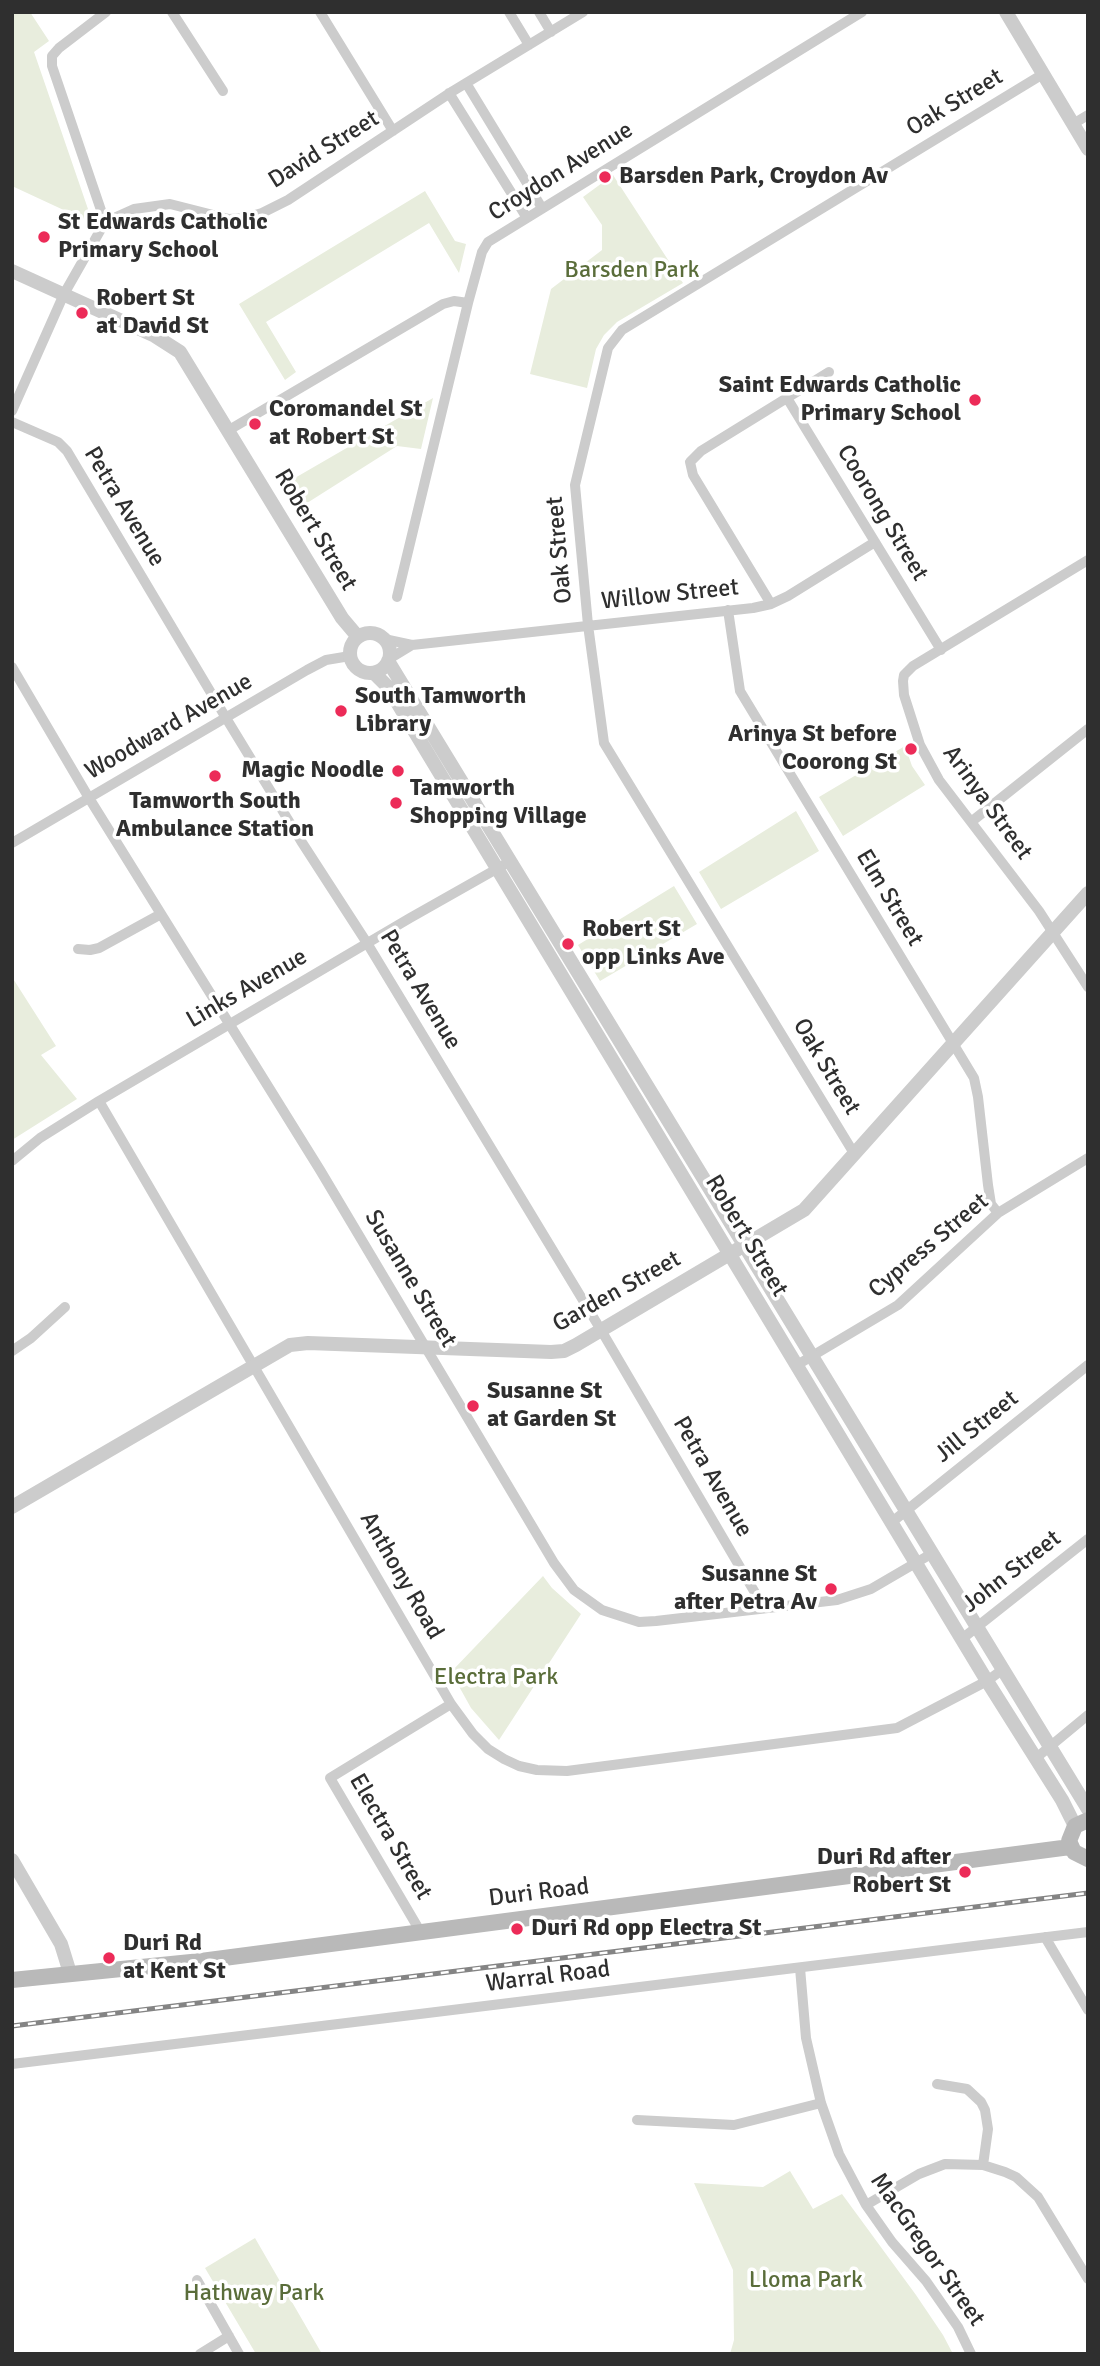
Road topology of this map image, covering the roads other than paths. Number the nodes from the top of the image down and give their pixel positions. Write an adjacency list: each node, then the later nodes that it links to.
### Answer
1 (106, 12): 21 (street)
2 (172, 12): 13 (street)
3 (320, 12): 17 (street)
4 (509, 12): 10 (street)
5 (538, 12): 9 (street)
6 (583, 12): 9 (street, David Street)
7 (862, 12): 19 (street, Croydon Avenue)
8 (1006, 12): 11 (street)
9 (551, 32): 10 (street, David Street)
10 (528, 46): 12 (street, David Street)
11 (1043, 74): 16 (street); 35 (street, Oak Street)
12 (466, 83): 14 (street, David Street); 19 (street)
13 (223, 91)
14 (450, 93): 17 (street, David Street); 20 (street)
15 (1088, 116): 16 (street)
16 (1073, 124): 18 (street)
17 (393, 131): 21 (street, David Street)
18 (1088, 149)
19 (542, 208): 20 (street, Croydon Avenue)
20 (527, 218): 24 (street, Croydon Avenue)
21 (105, 222): 23 (street)
22 (12, 271): 23 (street, Robert Street)
23 (64, 294): 27 (street); 29 (street, Robert Street)
24 (468, 303): 29 (street); 32 (street, Croydon Avenue)
25 (829, 372): 26 (street)
26 (787, 398): 30 (street, Coorong Street); 33 (street)
27 (12, 411)
28 (12, 422): 44 (street, Petra Avenue)
29 (229, 430): 36 (street, Robert Street)
30 (875, 542): 33 (street, Willow Street); 39 (street, Coorong Street)
31 (1088, 561): 39 (street, Arinya Street)
32 (397, 597)
33 (771, 604): 34 (street, Willow Street)
34 (727, 610): 35 (street, Willow Street); 57 (street, Elm Street)
35 (588, 625): 38 (street, Willow Street); 59 (street, Oak Street)
36 (358, 637): 37 (street); 40 (street)
37 (384, 639): 38 (street, Willow Street); 41 (street)
38 (412, 645): 41 (street, Willow Street)
39 (941, 650): 47 (street, Arinya Street)
40 (350, 656): 43 (street); 44 (street, Woodward Avenue)
41 (388, 660): 43 (street); 49 (street, Robert Street)
42 (12, 667): 46 (street, Susanne Street)
43 (374, 673): 49 (street, Robert Street)
44 (226, 718): 46 (street, Woodward Avenue); 53 (street, Petra Avenue)
45 (1088, 729): 47 (street)
46 (89, 798): 48 (street, Woodward Avenue); 51 (street, Susanne Street)
47 (971, 822): 52 (street, Arinya Street)
48 (12, 843)
49 (503, 865): 53 (street, Links Avenue); 63 (street, Robert Street); 64 (street, Robert Street)
50 (1088, 893): 52 (street, Garden Street)
51 (162, 914): 54 (street); 56 (street, Susanne Street)
52 (1053, 930): 55 (street, Arinya Street); 57 (street, Garden Street)
53 (367, 943): 56 (street, Links Avenue); 66 (street, Petra Avenue)
54 (78, 949)
55 (1088, 987)
56 (228, 1024): 58 (street, Links Avenue); 67 (street, Susanne Street)
57 (953, 1044): 59 (street, Garden Street); 62 (street, Elm Street)
58 (99, 1101): 61 (street, Links Avenue); 72 (street, Anthony Road)
59 (855, 1154): 63 (street, Garden Street)
60 (1088, 1158): 62 (street, Cypress Street)
61 (12, 1161)
62 (998, 1213): 69 (street, Cypress Street)
63 (745, 1246): 64 (street, Garden Street); 69 (street, Robert Street)
64 (730, 1255): 66 (street, Garden Street); 70 (street, Robert Street)
65 (65, 1307): 68 (street)
66 (601, 1330): 67 (street, Garden Street); 79 (street, Petra Avenue)
67 (428, 1349): 72 (street, Garden Street); 79 (street, Susanne Street)
68 (12, 1350)
69 (812, 1356): 70 (street, Cypress Street); 74 (street, Robert Street)
70 (797, 1365): 75 (street, Robert Street)
71 (1088, 1365): 74 (street, Jill Street)
72 (254, 1366): 73 (street, Garden Street); 84 (street, Anthony Road)
73 (12, 1507)
74 (905, 1512): 75 (street, Jill Street); 77 (street, Robert Street)
75 (892, 1522): 78 (street, Robert Street)
76 (1088, 1539): 80 (street, John Street)
77 (931, 1554): 78 (street, Susanne Street); 80 (street, Robert Street)
78 (917, 1563): 79 (street, Susanne Street); 81 (street, Robert Street)
79 (764, 1608)
80 (976, 1627): 81 (street, John Street); 82 (street, Robert Street)
81 (963, 1638): 83 (street, Robert Street)
82 (1002, 1670): 83 (street, Anthony Road); 86 (street, Robert Street)
83 (987, 1681): 84 (street, Anthony Road); 87 (street, Robert Street)
84 (451, 1704): 93 (street, Electra Street)
85 (1088, 1716): 86 (street)
86 (1049, 1747): 87 (street); 88 (street, Robert Street)
87 (1036, 1758): 89 (street, Robert Street)
88 (1088, 1809)
89 (1081, 1823): 90 (main road)
90 (1070, 1847): 91 (main road); 93 (main road, Duri Road)
91 (1088, 1859)
92 (12, 1860): 97 (street)
93 (420, 1931): 97 (main road, Duri Road)
94 (1088, 1932): 95 (street, Warral Road)
95 (1045, 1937): 96 (street, Warral Road); 99 (street)
96 (800, 1968): 100 (street, Warral Road); 102 (street, MacGregor Street)
97 (70, 1973): 98 (main road, Duri Road)
98 (12, 1980)
99 (1088, 2010)
100 (12, 2064)
101 (937, 2084): 104 (street)
102 (821, 2103): 103 (street); 105 (street, MacGregor Street)
103 (638, 2120)
104 (983, 2165): 105 (street); 106 (street)
105 (866, 2205): 111 (street, MacGregor Street)
106 (1088, 2279)
107 (197, 2280): 108 (street)
108 (229, 2336): 109 (street); 110 (street)
109 (200, 2354)
110 (239, 2354)
111 (971, 2354)

